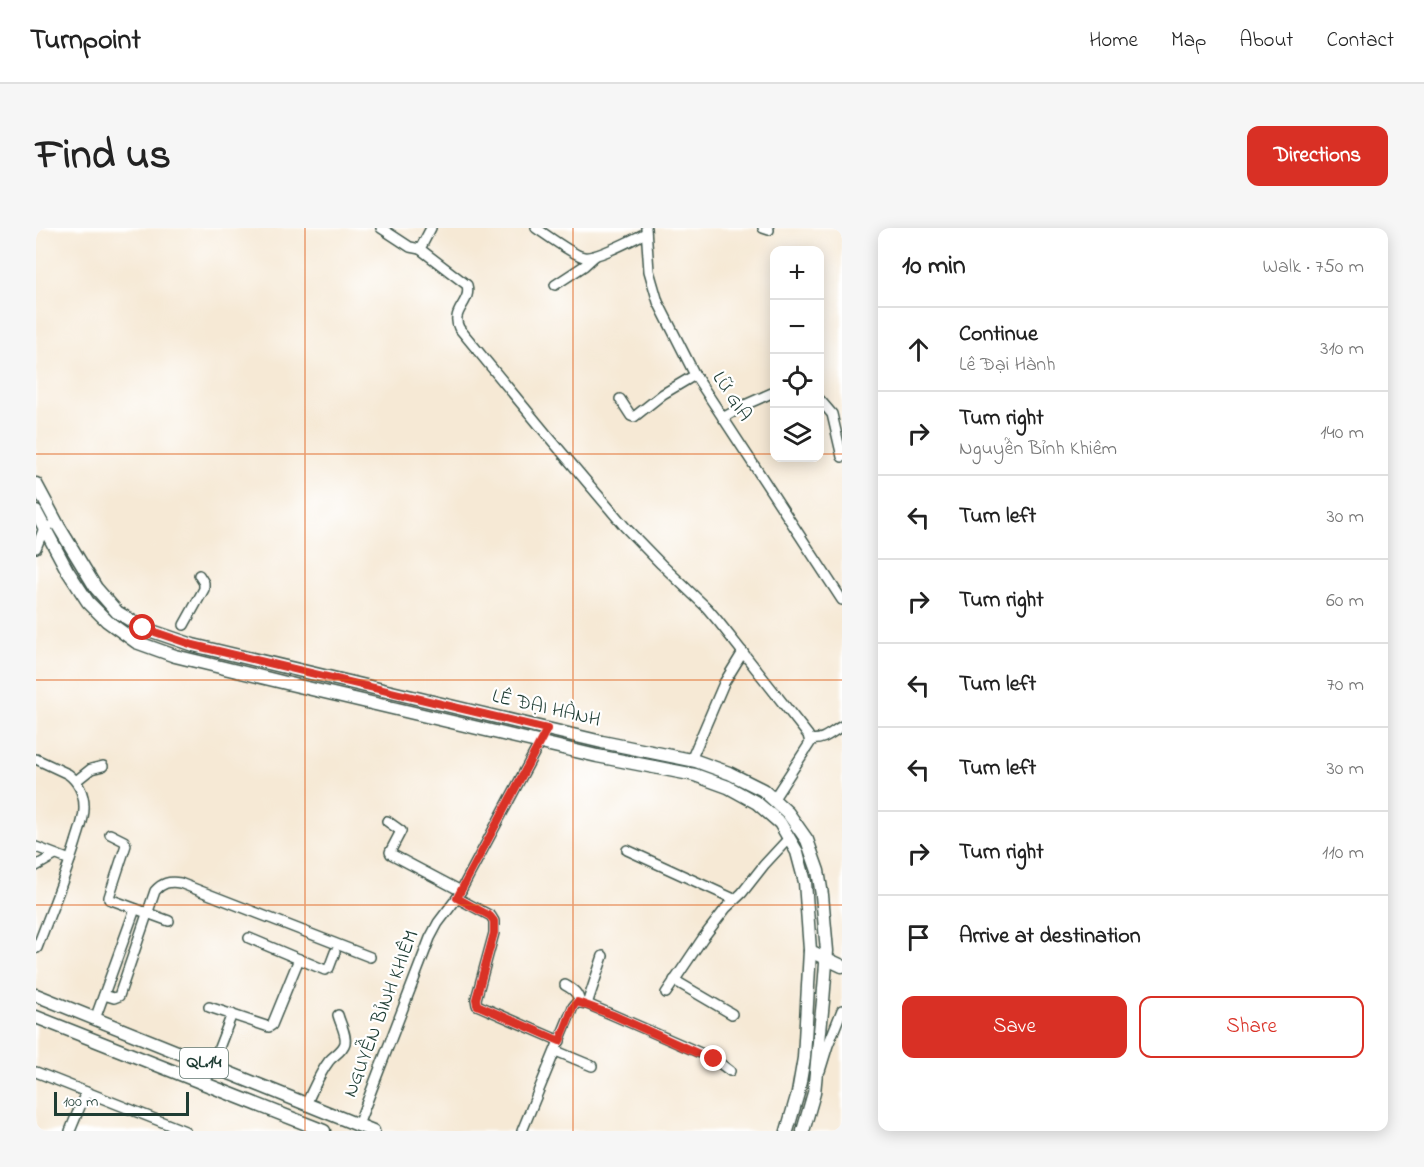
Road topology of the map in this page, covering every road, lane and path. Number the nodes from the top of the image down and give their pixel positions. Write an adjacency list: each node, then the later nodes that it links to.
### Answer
1 (381, 228): 5 (street)
2 (431, 228): 5 (street)
3 (536, 228): 6 (street)
4 (646, 230): 6 (street); 8 (street, LỮ GIA)
5 (420, 249): 24 (street)
6 (595, 256): 7 (street)
7 (555, 285)
8 (695, 375): 10 (street); 14 (street, LỮ GIA)
9 (770, 394): 14 (street)
10 (620, 399)
11 (824, 405): 13 (street)
12 (842, 408): 13 (street)
13 (832, 414): 15 (street)
14 (723, 418): 22 (street, LỮ GIA)
15 (842, 457)
16 (36, 484): 18 (main road, LÊ ĐẠI HÀNH)
17 (36, 512): 19 (main road, LÊ ĐẠI HÀNH)
18 (57, 522): 19 (street); 26 (main road, LÊ ĐẠI HÀNH)
19 (44, 528): 20 (street); 28 (main road, LÊ ĐẠI HÀNH)
20 (36, 548)
21 (199, 575): 23 (street)
22 (842, 600)
23 (184, 625)
24 (743, 652): 27 (street); 30 (street)
25 (842, 726): 27 (street)
26 (547, 729): 28 (street, NGUYỄN BỈNH KHIÊM); 30 (main road, LÊ ĐẠI HÀNH)
27 (810, 739): 33 (street)
28 (540, 743): 36 (main road, LÊ ĐẠI HÀNH); 42 (street, NGUYỄN BỈNH KHIÊM)
29 (36, 759): 32 (street)
30 (691, 760): 33 (main road, LÊ ĐẠI HÀNH)
31 (103, 766): 32 (street)
32 (76, 782): 40 (street)
33 (773, 800): 53 (main road, LÊ ĐẠI HÀNH)
34 (387, 821): 42 (street)
35 (110, 834): 44 (street)
36 (789, 838): 43 (street); 49 (main road, LÊ ĐẠI HÀNH)
37 (36, 847): 39 (street)
38 (627, 850): 43 (street)
39 (55, 855): 40 (street); 41 (street)
40 (70, 860): 48 (street)
41 (36, 866)
42 (459, 895): 69 (street); 79 (street, NGUYỄN BỈNH KHIÊM)
43 (734, 899): 56 (street)
44 (135, 909): 45 (street); 60 (street)
45 (147, 913): 46 (street); 52 (street); 60 (street)
46 (169, 921)
47 (249, 938): 54 (street)
48 (36, 949)
49 (810, 951): 53 (main road); 75 (main road, LÊ ĐẠI HÀNH)
50 (335, 952): 54 (street)
51 (603, 956): 61 (street)
52 (369, 957)
53 (826, 957): 55 (main road); 76 (main road, LÊ ĐẠI HÀNH)
54 (299, 959): 64 (street)
55 (842, 966)
56 (674, 980): 58 (street); 65 (street)
57 (565, 985): 61 (street)
58 (666, 993)
59 (36, 995): 68 (main road, QL.14)
60 (104, 995): 68 (street)
61 (584, 1004): 69 (street); 72 (street)
62 (209, 1007): 64 (street)
63 (842, 1010): 76 (street)
64 (232, 1014): 70 (street)
65 (732, 1014)
66 (338, 1015): 78 (street)
67 (36, 1017): 74 (main road, QL.14)
68 (95, 1019): 70 (main road, QL.14)
69 (558, 1046): 71 (street); 85 (street)
70 (212, 1066): 74 (street); 78 (main road, QL.14)
71 (592, 1066)
72 (730, 1071)
73 (36, 1072): 77 (street)
74 (205, 1084): 80 (main road, QL.14)
75 (798, 1089): 76 (main road); 86 (main road, LÊ ĐẠI HÀNH)
76 (814, 1091): 87 (main road, LÊ ĐẠI HÀNH)
77 (86, 1092): 81 (street); 82 (street)
78 (306, 1104): 79 (main road, QL.14)
79 (358, 1125): 84 (main road, QL.14)
80 (303, 1127): 83 (main road, QL.14)
81 (70, 1131)
82 (185, 1131)
83 (324, 1131)
84 (373, 1131)
85 (522, 1131)
86 (787, 1131)
87 (803, 1131)

